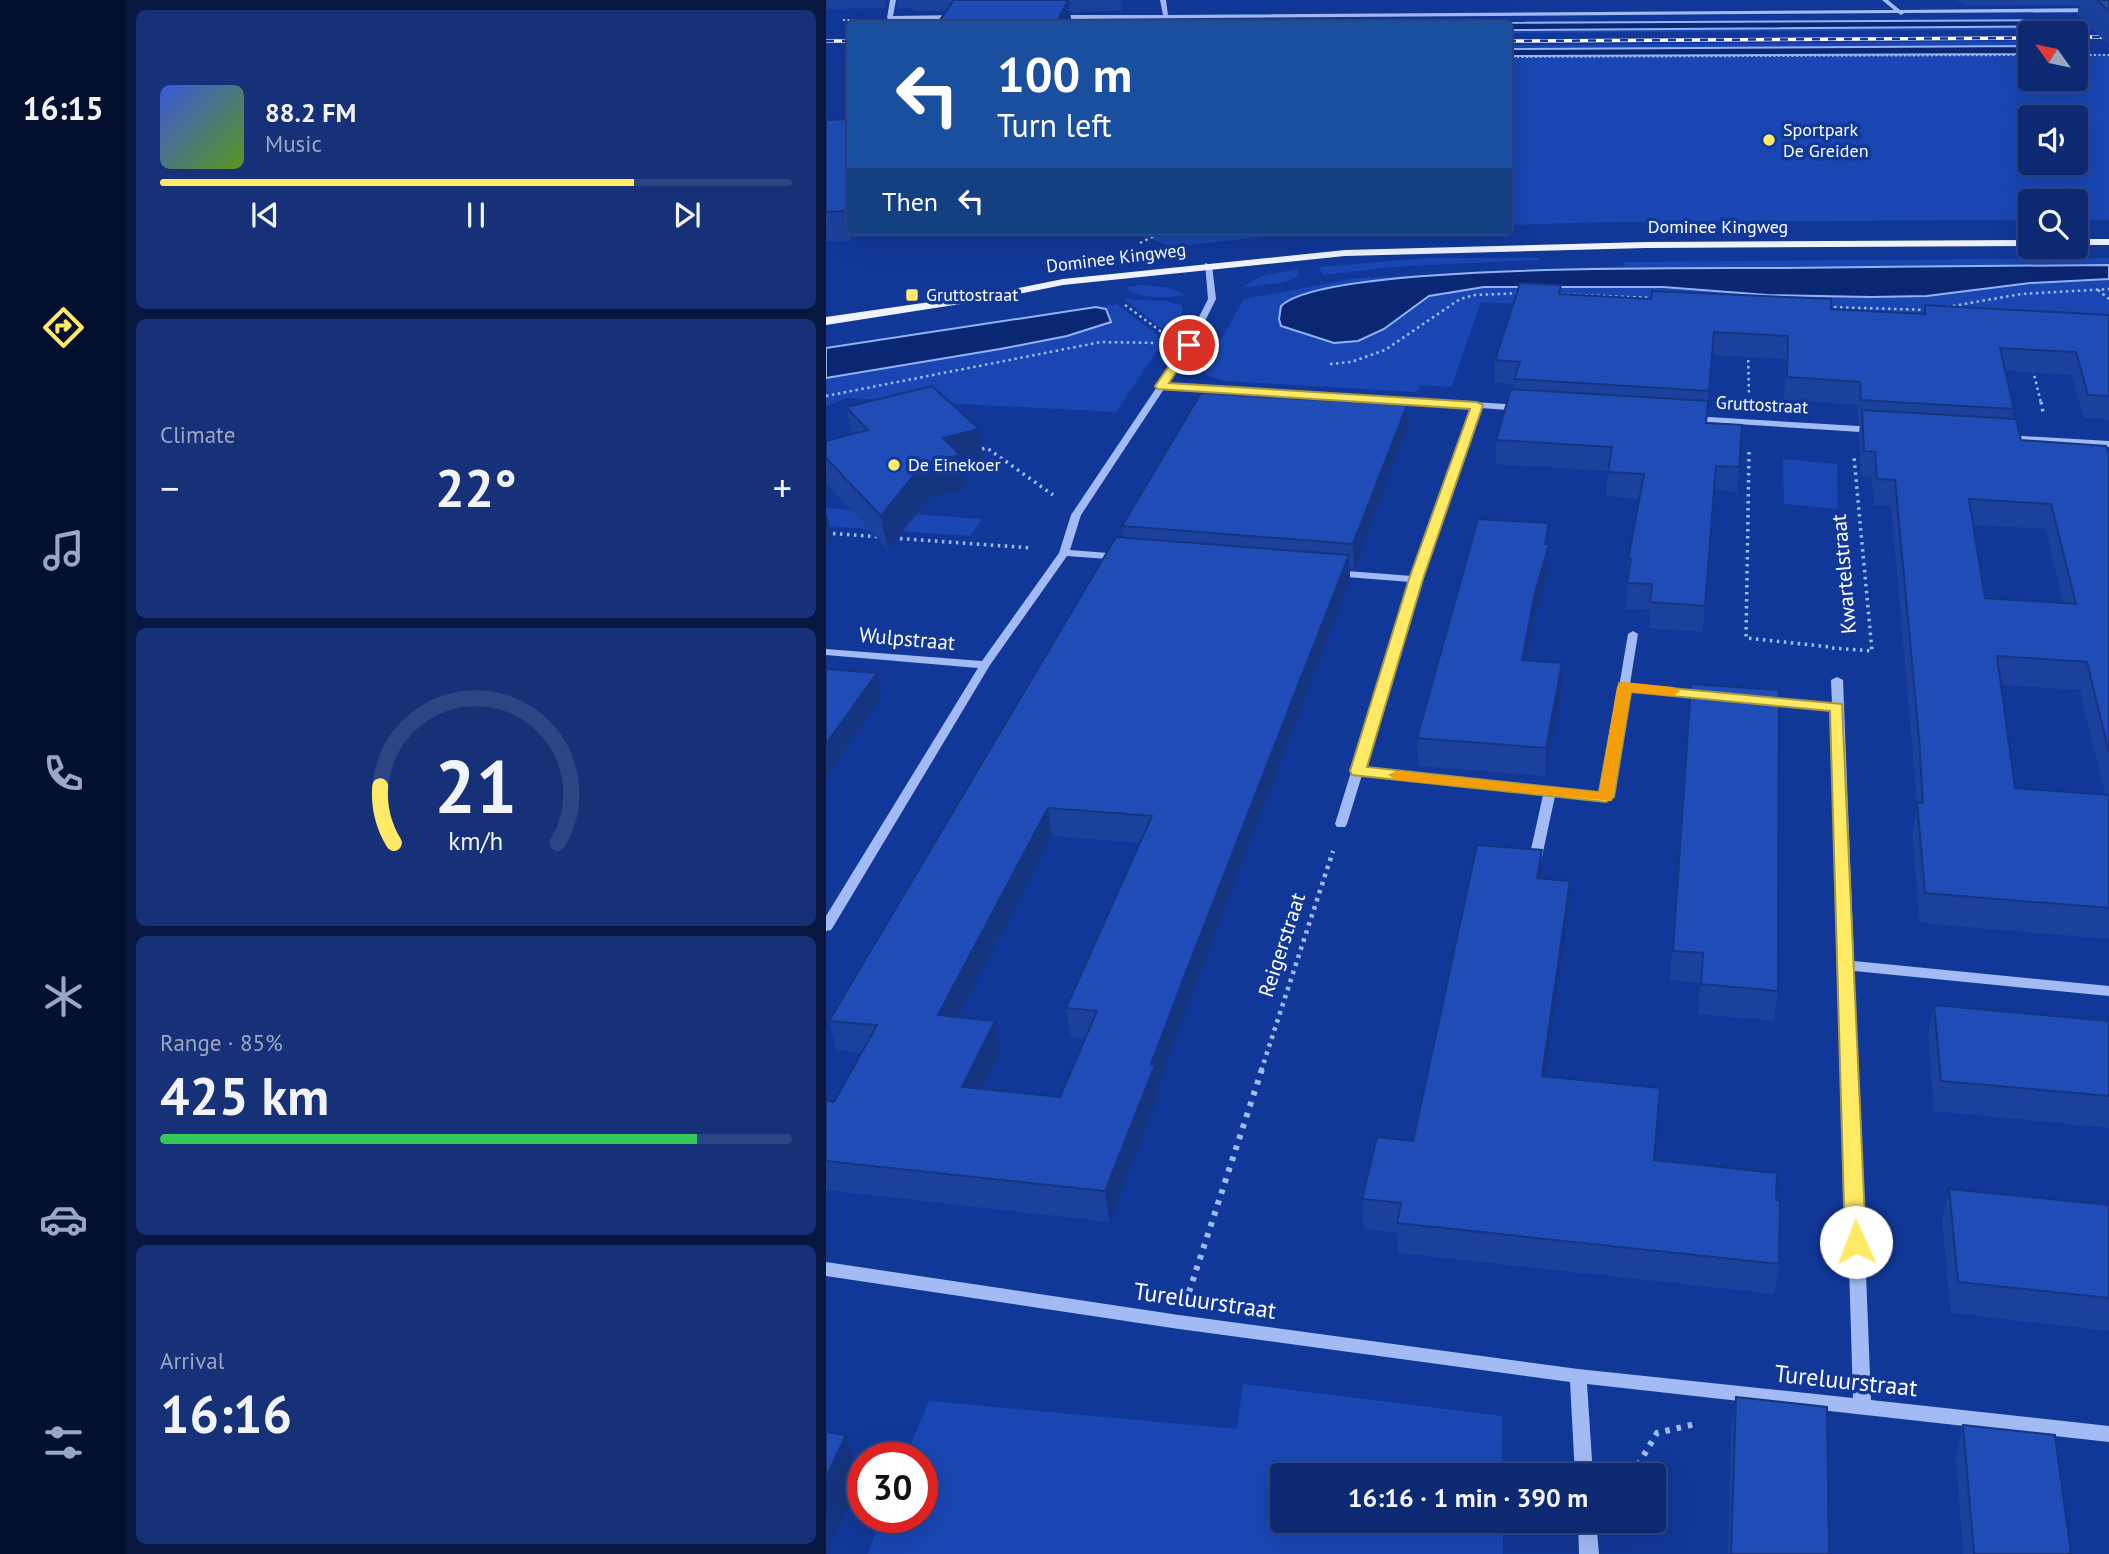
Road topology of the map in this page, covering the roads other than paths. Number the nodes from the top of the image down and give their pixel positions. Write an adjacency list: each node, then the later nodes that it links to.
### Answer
1 (893, 0): 9 (street)
2 (1163, 0): 8 (street)
3 (1885, 0): 7 (street)
4 (2046, 0): 6 (street)
5 (2109, 10): 6 (street)
6 (2058, 11): 7 (street)
7 (1901, 13): 8 (street)
8 (1166, 16): 10 (street)
9 (959, 17)
10 (1042, 17)
11 (2088, 242): 12 (main road)
12 (2109, 242)
13 (2018, 243): 14 (main road, Dominee Kingweg)
14 (1209, 270): 15 (main road, Dominee Kingweg); 16 (street)
15 (826, 321)
16 (1161, 386): 17 (street); 23 (street)
17 (1477, 405): 18 (street); 26 (street)
18 (1530, 409)
19 (1680, 418): 20 (street, Gruttostraat)
20 (1890, 430)
21 (1994, 437): 22 (street)
22 (2109, 444)
23 (1064, 553): 24 (street); 29 (street)
24 (1132, 558)
25 (1321, 572): 26 (street)
26 (1416, 579): 35 (street)
27 (1633, 634): 31 (street)
28 (826, 652): 29 (street, Wulpstraat)
29 (985, 665): 39 (street)
30 (1837, 680): 34 (street)
31 (1624, 687): 32 (street); 36 (street)
32 (1717, 696)
33 (1757, 700): 34 (street)
34 (1837, 708): 40 (street)
35 (1357, 771): 36 (street); 37 (street)
36 (1550, 792): 38 (street)
37 (1341, 824)
38 (1535, 863)
39 (826, 928)
40 (1845, 965): 41 (street); 44 (street)
41 (2109, 991)
42 (826, 1269): 43 (street, Tureluurstraat)
43 (1578, 1376): 44 (street, Tureluurstraat); 46 (street)
44 (1862, 1407): 45 (street, Tureluurstraat)
45 (2109, 1434)
46 (1583, 1463)
47 (1588, 1533): 48 (street)
48 (1589, 1554)

